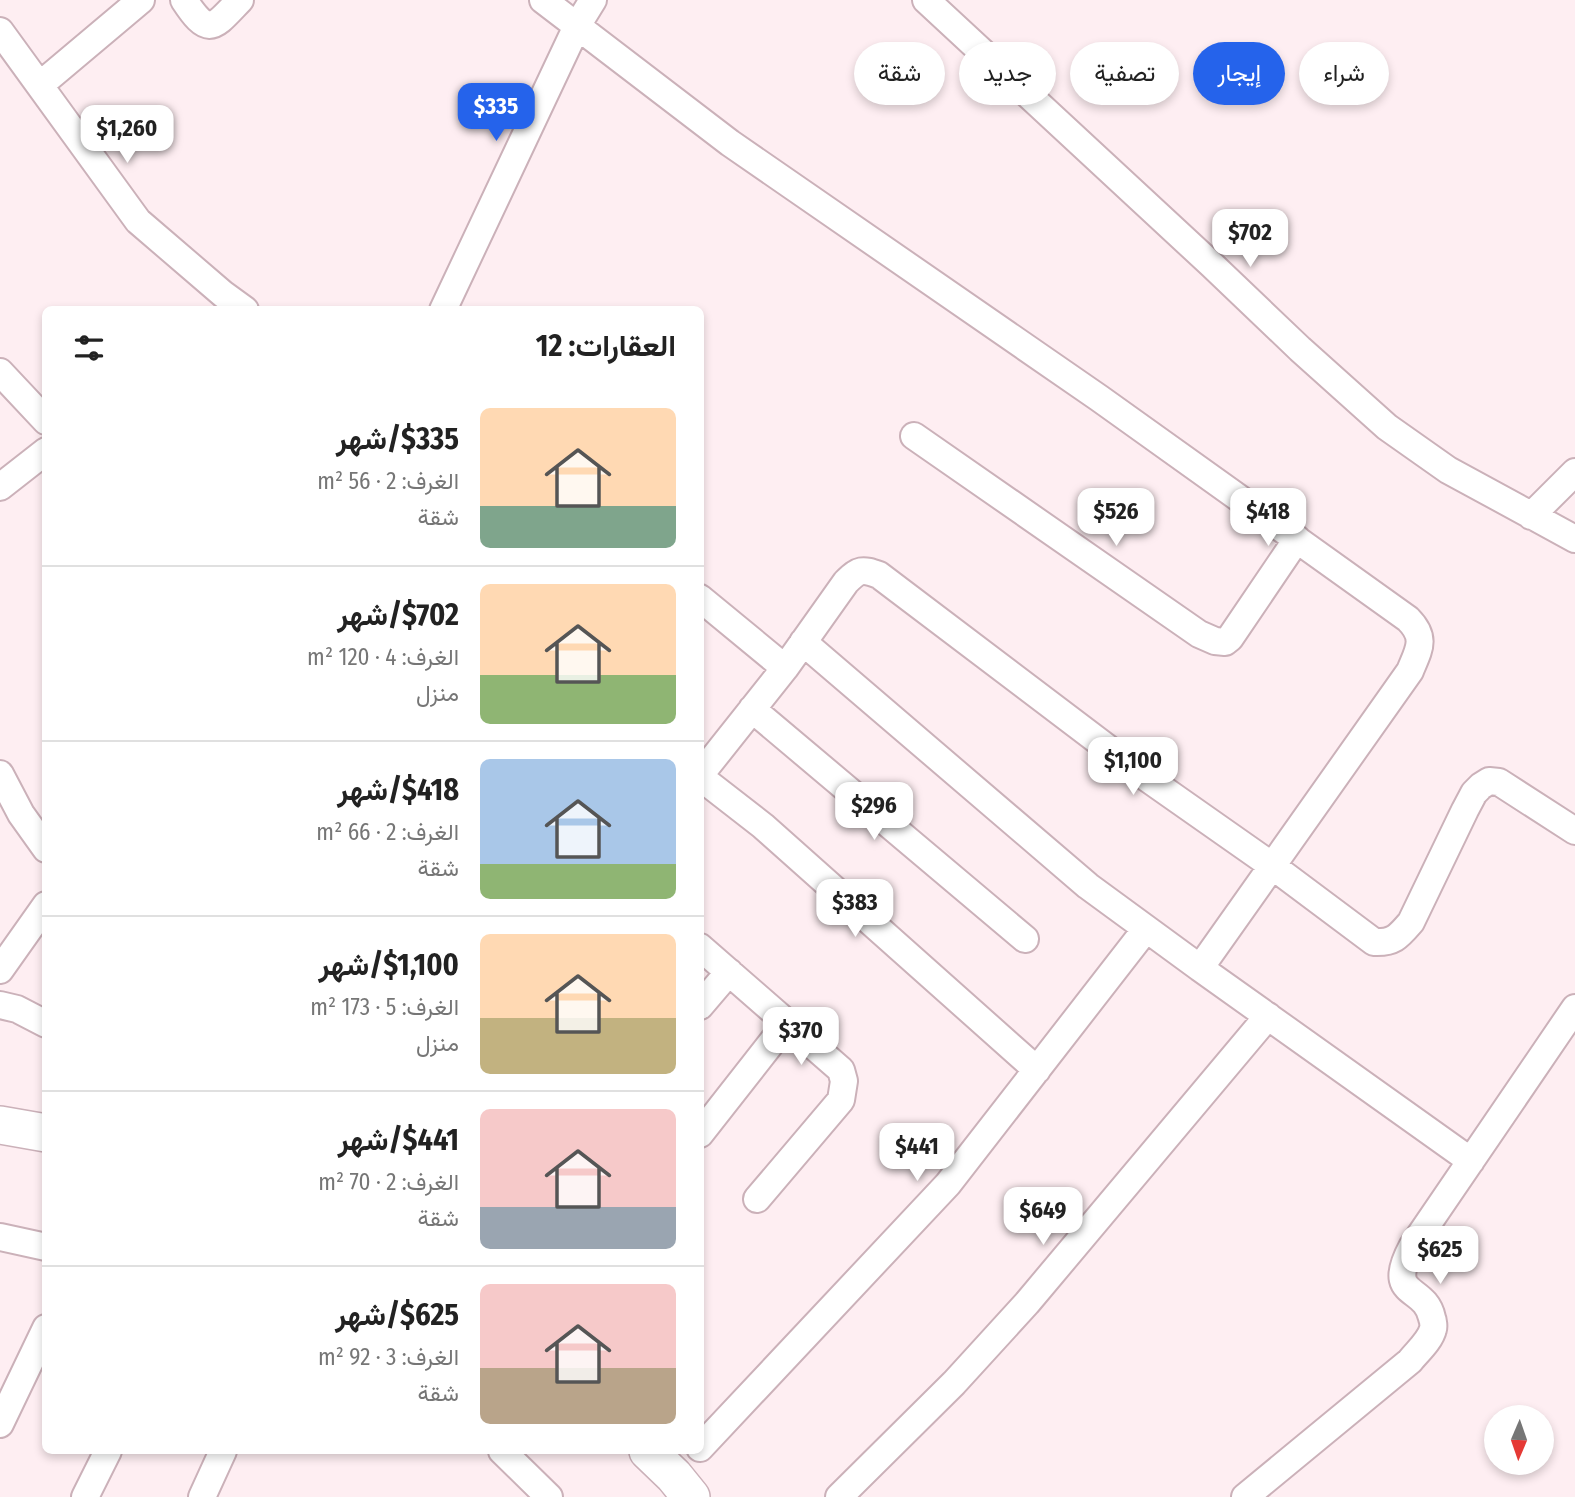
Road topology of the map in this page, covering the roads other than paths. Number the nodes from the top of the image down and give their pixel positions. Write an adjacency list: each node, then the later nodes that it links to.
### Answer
1 (141, 0): 9 (street)
2 (184, 0): 3 (street)
3 (240, 0)
4 (543, 0): 7 (street)
5 (593, 0): 7 (street)
6 (926, 0): 18 (street)
7 (577, 26): 11 (street); 20 (street)
8 (0, 31): 9 (street)
9 (40, 85): 10 (street)
10 (239, 306)
11 (445, 306)
12 (0, 372): 13 (street)
13 (42, 417)
14 (914, 436): 20 (street)
15 (42, 454): 17 (street)
16 (1575, 471): 18 (street)
17 (0, 487)
18 (1531, 516): 19 (street)
19 (1575, 539)
20 (1297, 540): 30 (street)
21 (704, 601): 23 (street)
22 (803, 642): 23 (street); 30 (street); 32 (street)
23 (785, 668): 24 (street)
24 (752, 709): 25 (street); 33 (street)
25 (704, 771)
26 (0, 774): 29 (street)
27 (704, 779): 44 (street)
28 (1575, 831): 30 (street)
29 (42, 843)
30 (1271, 866): 35 (street)
31 (42, 911): 36 (street)
32 (1146, 929): 35 (street); 44 (street)
33 (1026, 939)
34 (704, 950): 37 (street)
35 (1200, 968): 41 (street)
36 (0, 970)
37 (729, 972): 38 (street); 43 (street)
38 (704, 1001)
39 (0, 1005): 42 (street)
40 (1574, 1012): 48 (street)
41 (1268, 1016): 48 (street); 64 (street)
42 (42, 1022)
43 (787, 1023): 46 (street); 49 (street)
44 (1037, 1070): 58 (street)
45 (0, 1125): 47 (street)
46 (704, 1129)
47 (42, 1132)
48 (1471, 1161): 65 (street)
49 (757, 1199)
50 (0, 1237): 51 (street)
51 (42, 1246)
52 (42, 1336): 53 (street)
53 (0, 1424)
54 (106, 1454): 61 (street)
55 (222, 1454): 62 (street)
56 (505, 1454): 63 (street)
57 (656, 1454): 60 (street)
58 (704, 1454)
59 (704, 1454): 60 (street)
60 (691, 1468)
61 (85, 1497)
62 (202, 1497)
63 (549, 1497)
64 (839, 1497)
65 (1245, 1497)

